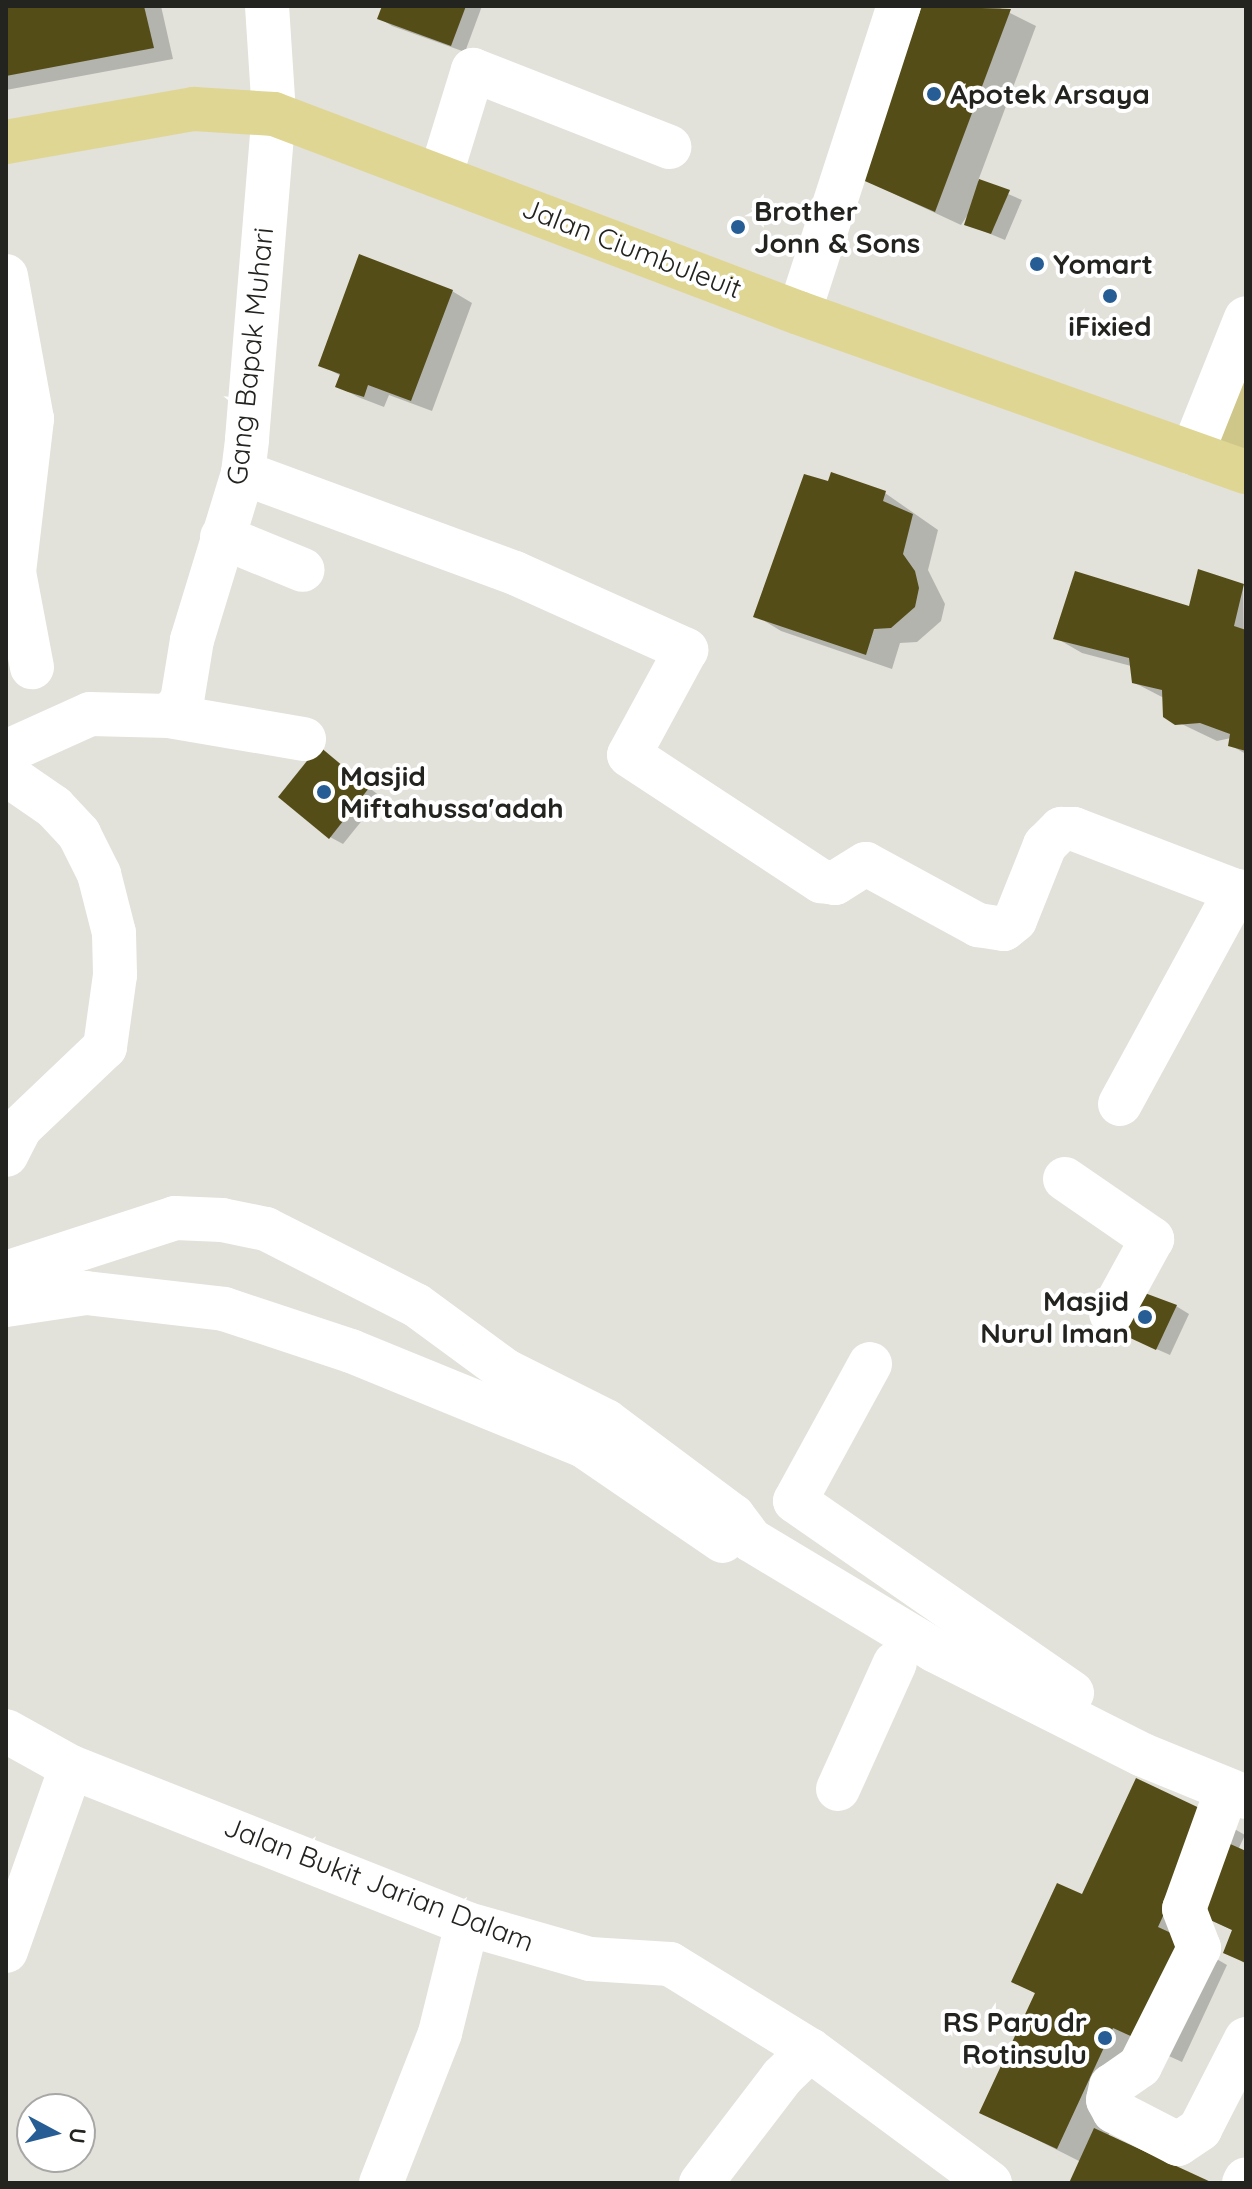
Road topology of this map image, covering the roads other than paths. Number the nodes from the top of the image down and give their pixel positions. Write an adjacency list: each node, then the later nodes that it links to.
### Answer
1 (267, 6): 3 (street, Gang Bapak Muhari)
2 (899, 6): 8 (street)
3 (274, 114): 4 (main road, Jalan Ciumbuleuit); 6 (main road, Jalan Ciumbuleuit); 13 (street, Gang Bapak Muhari)
4 (6, 142)
5 (669, 147): 6 (street)
6 (441, 174): 8 (main road, Jalan Ciumbuleuit)
7 (6, 276): 10 (street)
8 (799, 313): 11 (main road, Jalan Ciumbuleuit)
9 (1246, 318): 11 (street)
10 (23, 432): 16 (street)
11 (1192, 453): 12 (main road, Jalan Ciumbuleuit)
12 (1246, 472)
13 (243, 473): 14 (street, Gang Bapak Muhari); 21 (street)
14 (222, 537): 15 (street); 17 (street, Gang Bapak Muhari)
15 (303, 570)
16 (32, 667)
17 (169, 716): 18 (street); 19 (street)
18 (304, 739)
19 (6, 752)
20 (6, 774): 23 (street)
21 (1241, 893): 22 (street)
22 (1120, 1104)
23 (6, 1155)
24 (1065, 1179): 27 (street)
25 (6, 1273): 31 (street)
26 (6, 1305): 29 (street)
27 (1111, 1314)
28 (870, 1364): 31 (street)
29 (895, 1663): 33 (street); 34 (street)
30 (6, 1731): 32 (street, Jalan Bukit Jarian Dalam)
31 (1143, 1755): 34 (street)
32 (71, 1767): 35 (street, Jalan Bukit Jarian Dalam); 36 (street)
33 (838, 1789)
34 (1237, 1809): 38 (street)
35 (467, 1924): 37 (street, Jalan Bukit Jarian Dalam); 39 (street)
36 (6, 1951)
37 (810, 2050): 40 (street); 41 (street, Jalan Bukit Jarian Dalam)
38 (1241, 2055)
39 (381, 2183)
40 (701, 2183)
41 (990, 2183)

